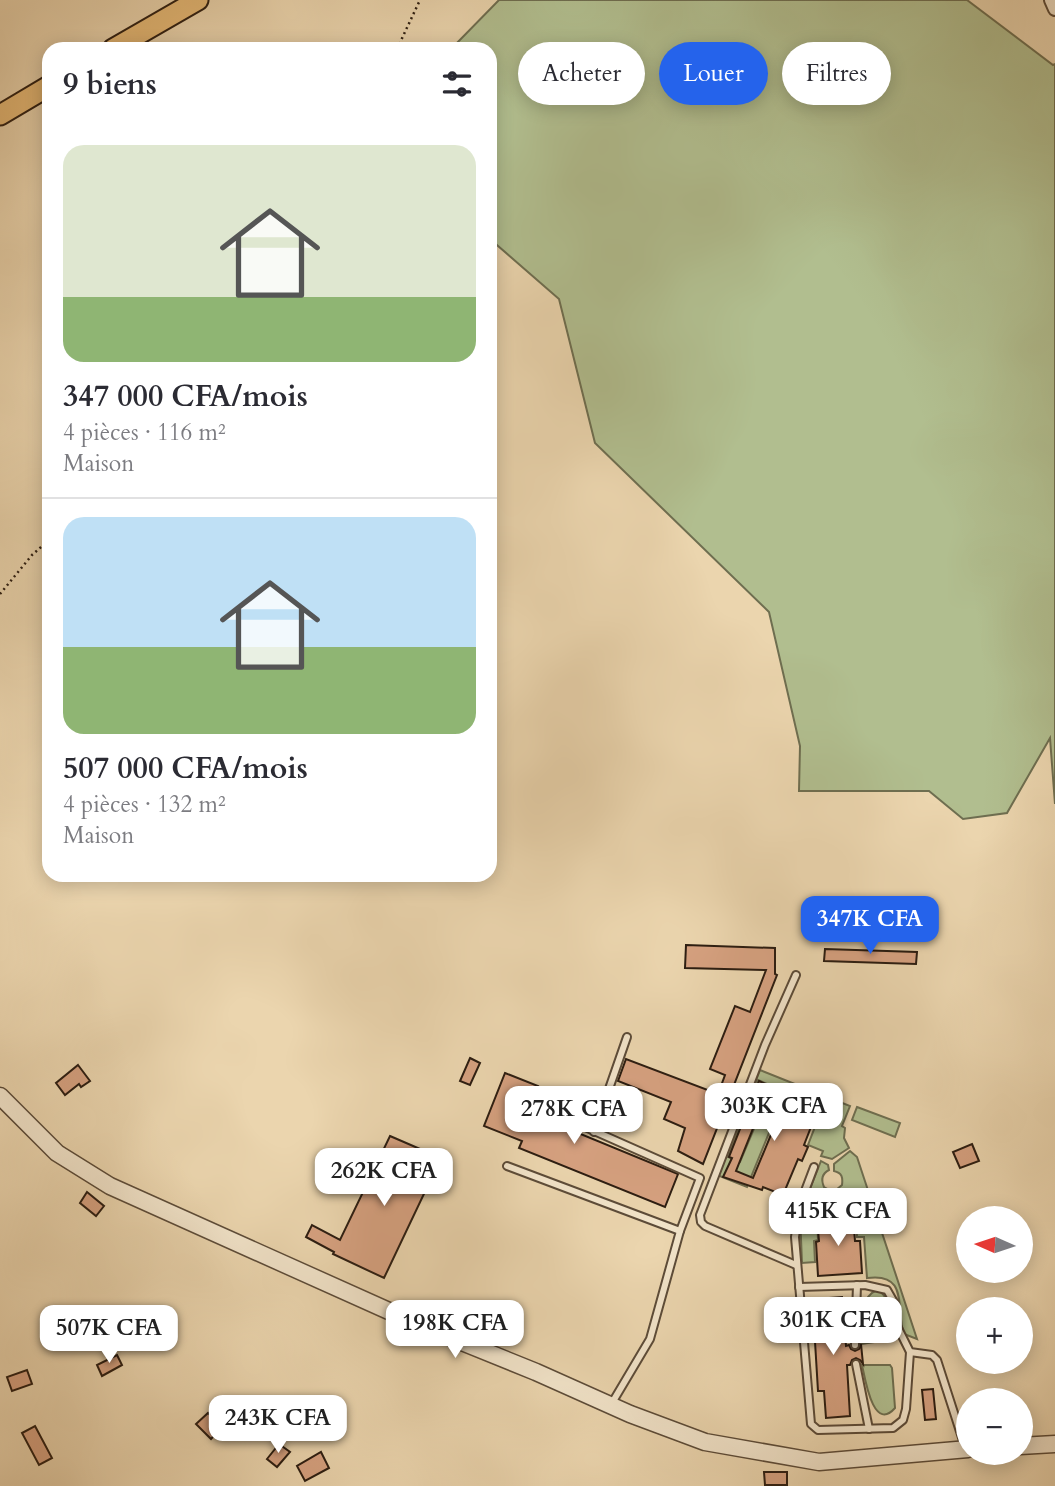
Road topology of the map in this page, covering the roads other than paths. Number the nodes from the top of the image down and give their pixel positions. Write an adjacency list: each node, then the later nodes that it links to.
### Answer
1 (198, 0): 4 (highway)
2 (1051, 0): 3 (street)
3 (1055, 9)
4 (125, 42)
5 (42, 90): 6 (highway)
6 (3, 110)
7 (796, 975): 15 (lane)
8 (627, 1037): 11 (lane)
9 (0, 1096): 21 (street)
10 (550, 1111): 11 (lane)
11 (594, 1132): 14 (lane)
12 (507, 1166): 14 (lane)
13 (814, 1167): 15 (lane)
14 (680, 1231): 21 (lane)
15 (796, 1265): 17 (lane)
16 (857, 1285): 17 (lane); 18 (lane); 19 (lane)
17 (799, 1287): 23 (lane)
18 (855, 1345)
19 (910, 1352): 22 (lane); 23 (lane)
20 (856, 1364): 23 (lane)
21 (611, 1405): 26 (street)
22 (956, 1416)
23 (869, 1429)
24 (1055, 1444): 25 (street)
25 (1033, 1445)
26 (956, 1450)

